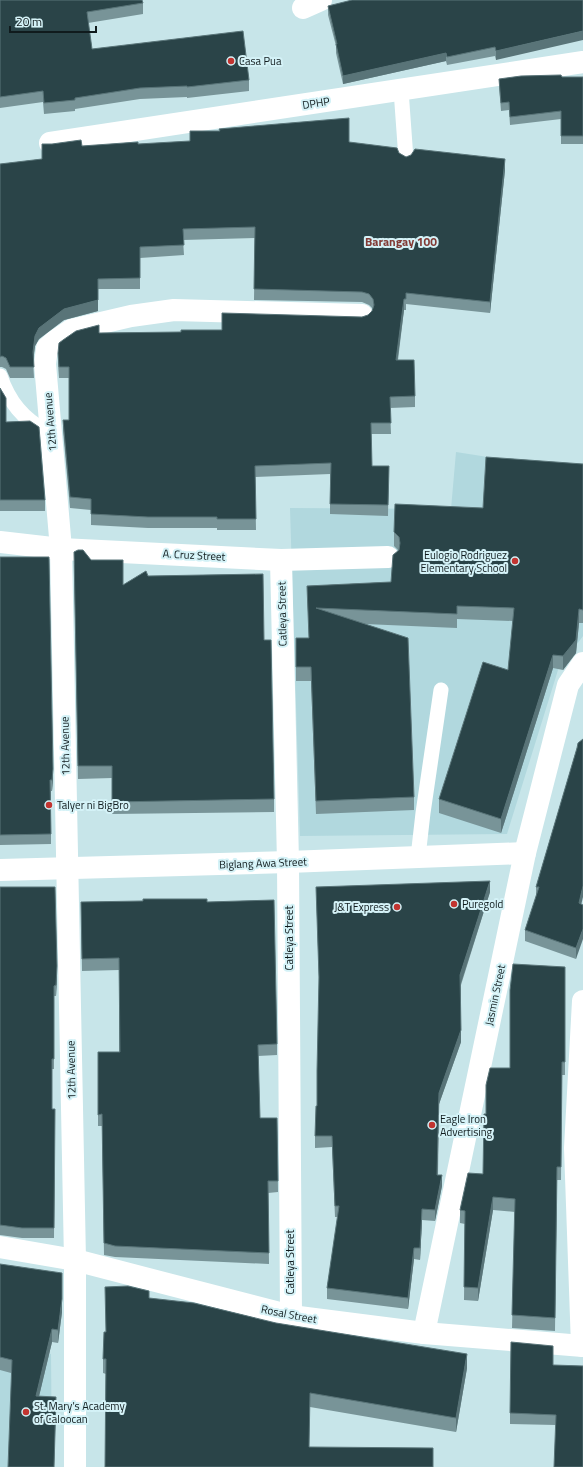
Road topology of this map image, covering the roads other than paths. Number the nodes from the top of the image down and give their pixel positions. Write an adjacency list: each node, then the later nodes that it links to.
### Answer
1 (583, 62): 2 (street, DPHP)
2 (401, 90): 3 (street, DPHP); 4 (lane)
3 (50, 144)
4 (406, 159)
5 (362, 315): 7 (street, 12th Avenue)
6 (0, 376): 7 (lane)
7 (51, 434): 9 (street, 12th Avenue)
8 (0, 542): 9 (street, A. Cruz Street)
9 (61, 549): 11 (street, A. Cruz Street); 17 (street, 12th Avenue)
10 (388, 557): 11 (street, A. Cruz Street)
11 (281, 560): 16 (street, Catleya Street)
12 (583, 663): 14 (street, Jasmin Street)
13 (441, 690): 15 (lane)
14 (525, 853): 15 (street, Biglang Awa Street); 23 (street, Jasmin Street)
15 (418, 857): 16 (street, Biglang Awa Street)
16 (288, 862): 17 (street, Biglang Awa Street); 22 (street, Catleya Street)
17 (68, 868): 18 (street, Biglang Awa Street); 21 (street, 12th Avenue)
18 (0, 870)
19 (583, 1001): 24 (street)
20 (0, 1247): 21 (street, Rosal Street)
21 (75, 1260): 22 (street, Rosal Street); 25 (street, 12th Avenue)
22 (290, 1316): 23 (street, Rosal Street)
23 (424, 1333): 24 (street, Rosal Street)
24 (582, 1346)
25 (74, 1467)

